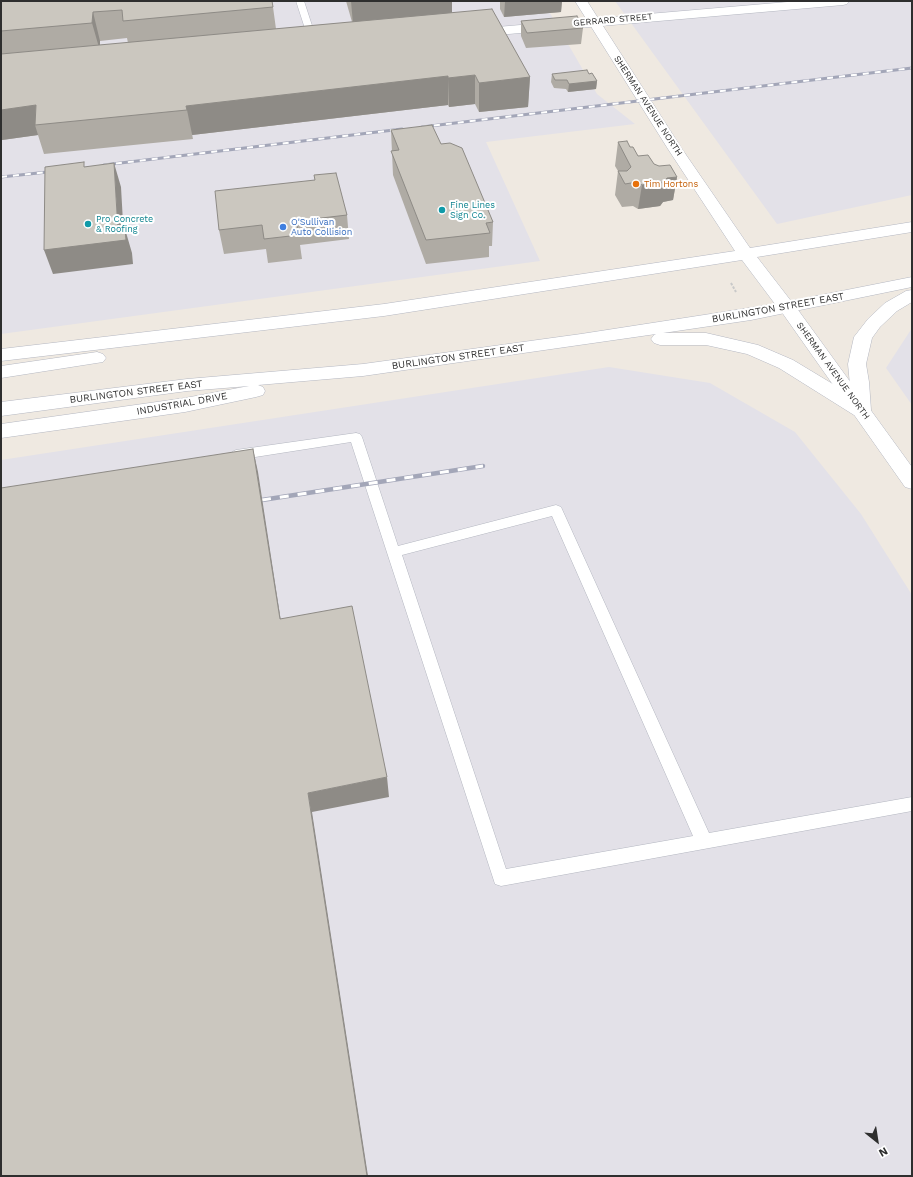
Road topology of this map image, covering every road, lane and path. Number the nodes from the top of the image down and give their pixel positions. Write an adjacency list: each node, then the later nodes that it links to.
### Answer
1 (300, 1): 6 (lane)
2 (581, 1): 4 (main road, SHERMAN AVENUE NORTH)
3 (843, 1): 4 (main road, GERRARD STREET)
4 (594, 22): 5 (main road, GERRARD STREET); 9 (main road, SHERMAN AVENUE NORTH)
5 (457, 35)
6 (319, 47): 7 (main road)
7 (299, 49)
8 (912, 227): 9 (main road)
9 (746, 254): 12 (main road, SHERMAN AVENUE NORTH); 13 (main road)
10 (912, 282): 12 (main road, BURLINGTON STREET EAST)
11 (912, 295): 19 (main road)
12 (787, 307): 14 (main road, BURLINGTON STREET EAST); 19 (main road, SHERMAN AVENUE NORTH)
13 (384, 310): 15 (main road); 17 (main road)
14 (581, 340): 16 (main road, BURLINGTON STREET EAST); 19 (main road)
15 (1, 355)
16 (363, 370): 18 (main road, BURLINGTON STREET EAST); 20 (main road, INDUSTRIAL DRIVE)
17 (1, 372)
18 (1, 409)
19 (862, 410): 22 (main road, SHERMAN AVENUE NORTH)
20 (1, 431)
21 (222, 457): 23 (lane)
22 (912, 482)
23 (394, 552): 25 (lane); 25 (lane)
24 (912, 804): 25 (lane)
25 (704, 842)

